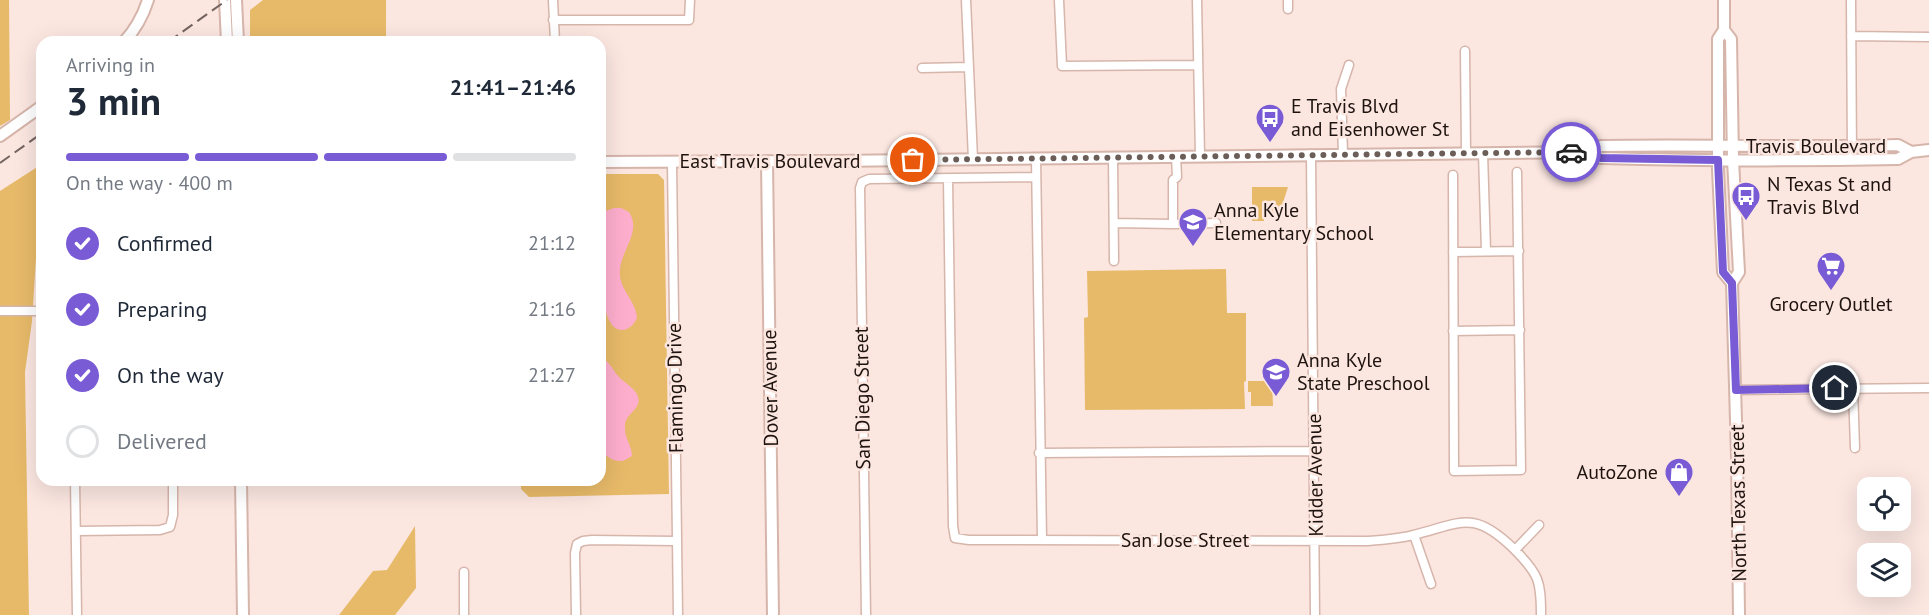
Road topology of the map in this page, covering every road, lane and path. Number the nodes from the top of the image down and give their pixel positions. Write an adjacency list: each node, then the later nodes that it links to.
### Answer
1 (148, 0): 13 (main road)
2 (225, 0): 14 (main road)
3 (236, 0): 15 (main road)
4 (553, 0): 11 (street)
5 (690, 0): 11 (street)
6 (966, 0): 22 (street)
7 (1059, 0): 20 (street)
8 (1197, 0): 20 (street)
9 (1724, 0): 12 (main road, North Texas Street)
10 (1851, 0): 17 (street)
11 (553, 20): 16 (street)
12 (1724, 30): 26 (main road, North Texas Street); 27 (main road, North Texas Street)
13 (130, 36)
14 (227, 36)
15 (238, 36)
16 (554, 36)
17 (1851, 36): 18 (street); 28 (street)
18 (1929, 38)
19 (1465, 51): 32 (street)
20 (1198, 65): 37 (street)
21 (1349, 65): 35 (street)
22 (969, 67): 23 (street); 40 (street)
23 (922, 68)
24 (36, 110): 25 (main road)
25 (0, 136)
26 (1719, 146): 27 (main road, Travis Boulevard); 30 (main road, East Travis Boulevard); 41 (main road, North Texas Street)
27 (1732, 146): 28 (main road, Travis Boulevard); 42 (main road, North Texas Street)
28 (1852, 146): 31 (main road, Travis Boulevard); 43 (street)
29 (1929, 150): 31 (main road, Travis Boulevard)
30 (1589, 152): 33 (main road, East Travis Boulevard); 41 (main road, East Travis Boulevard)
31 (1911, 152): 43 (main road, Travis Boulevard)
32 (1466, 153): 33 (main road, East Travis Boulevard); 35 (main road, East Travis Boulevard)
33 (1483, 153): 55 (street)
34 (1311, 154): 35 (main road, East Travis Boulevard); 37 (main road, East Travis Boulevard); 68 (street, Kidder Avenue)
35 (1343, 154)
36 (1176, 156): 37 (main road, East Travis Boulevard); 39 (main road, East Travis Boulevard); 54 (street)
37 (1200, 156)
38 (1036, 158): 39 (main road, East Travis Boulevard); 40 (main road, East Travis Boulevard); 49 (street)
39 (1113, 158): 52 (street)
40 (973, 159): 44 (main road, East Travis Boulevard)
41 (1718, 160): 42 (main road, East Travis Boulevard); 59 (main road, North Texas Street)
42 (1732, 160): 43 (main road, Travis Boulevard); 59 (main road, North Texas Street)
43 (1852, 160)
44 (767, 161): 46 (main road, East Travis Boulevard); 87 (main road, Dover Avenue)
45 (606, 162): 46 (main road, East Travis Boulevard)
46 (672, 162): 78 (street, Flamingo Drive)
47 (1517, 172): 56 (street)
48 (1452, 175): 57 (street)
49 (1036, 177): 50 (street, East Travis Boulevard); 69 (street)
50 (948, 179): 51 (street, East Travis Boulevard); 76 (street, San Jose Street)
51 (862, 182): 88 (street, San Diego Street)
52 (1114, 223): 54 (street); 58 (street)
53 (1216, 223): 54 (street)
54 (1173, 224)
55 (1486, 251): 56 (street); 57 (street)
56 (1519, 251): 62 (street)
57 (1453, 252): 63 (street)
58 (1114, 261)
59 (1732, 283): 66 (main road, North Texas Street)
60 (0, 311): 61 (street)
61 (36, 311)
62 (1520, 330): 63 (street); 63 (street)
63 (1453, 331)
64 (1853, 388): 65 (street); 66 (street); 67 (street)
65 (1929, 388)
66 (1736, 390): 91 (main road, North Texas Street)
67 (1855, 448)
68 (1315, 451): 69 (street); 77 (street, Kidder Avenue)
69 (1039, 453): 76 (street)
70 (75, 486): 74 (street)
71 (173, 486): 74 (street)
72 (241, 486): 83 (main road)
73 (1539, 525): 79 (street)
74 (76, 531): 82 (street)
75 (1414, 535): 77 (street, San Jose Street); 79 (street, San Jose Street); 81 (street)
76 (1042, 540): 77 (street, San Jose Street)
77 (1316, 540): 89 (street, Kidder Avenue)
78 (676, 541): 85 (street); 86 (street, Flamingo Drive)
79 (1515, 550): 90 (street, San Jose Street)
80 (464, 572): 84 (street)
81 (1431, 584)
82 (77, 615)
83 (243, 615)
84 (464, 615)
85 (576, 615)
86 (678, 615)
87 (773, 615)
88 (866, 615)
89 (1316, 615)
90 (1541, 615)
91 (1739, 615)

